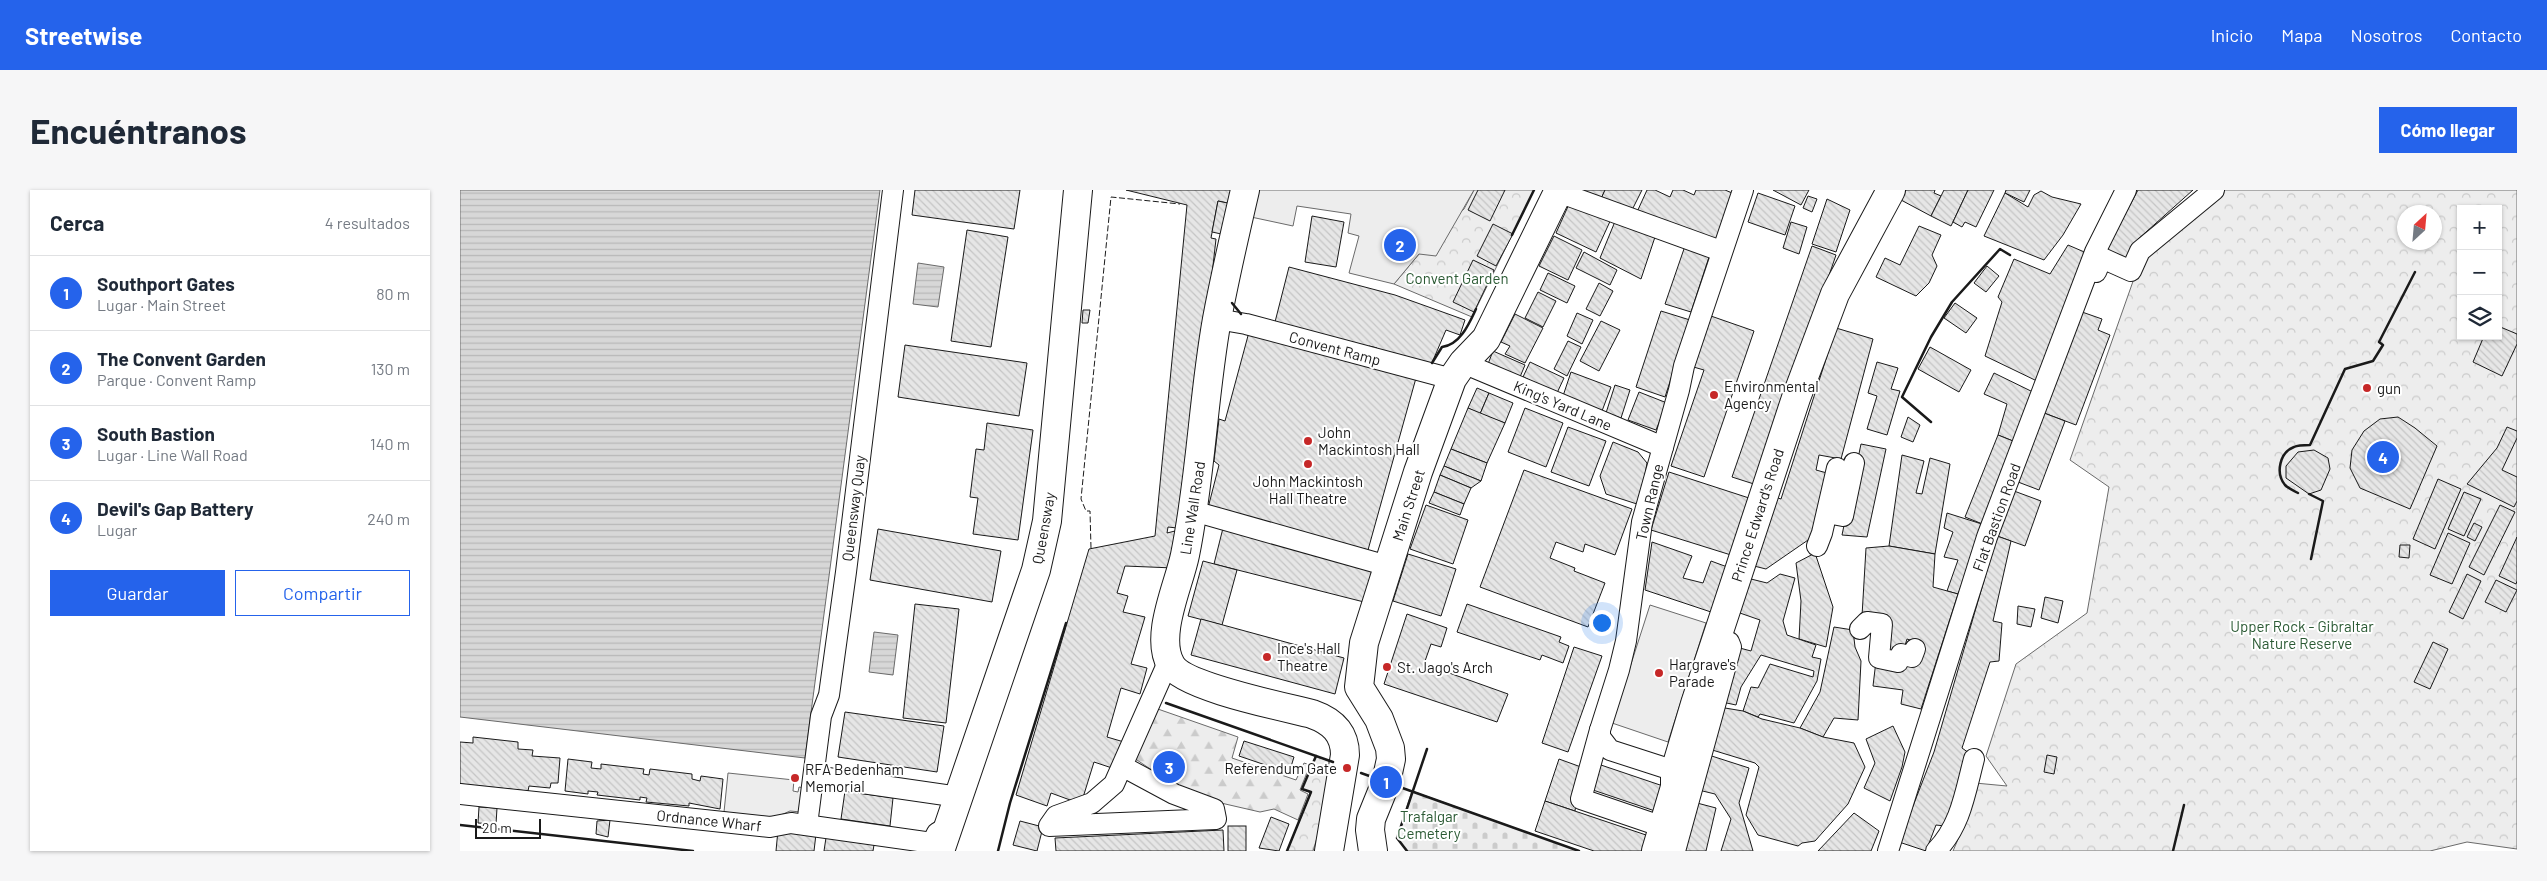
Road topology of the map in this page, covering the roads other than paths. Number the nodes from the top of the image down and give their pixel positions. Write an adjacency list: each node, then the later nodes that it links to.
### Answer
1 (893, 190): 28 (street, Queensway Quay)
2 (1078, 190): 30 (street, Queensway)
3 (1245, 190): 11 (street, Line Wall Road)
4 (1743, 190): 9 (street, Town Range)
5 (1890, 190): 19 (street, Prince Edward's Road)
6 (2126, 190): 10 (street, Flat Bastion Road)
7 (2214, 190): 10 (street)
8 (1559, 191): 9 (street); 12 (street, Main Street)
9 (1722, 251): 13 (street, Town Range)
10 (2089, 269): 38 (street, Flat Bastion Road)
11 (1217, 319): 12 (street, Convent Ramp); 15 (street, Line Wall Road)
12 (1457, 371): 13 (street, King's Yard Lane); 17 (street, Main Street)
13 (1662, 447): 24 (street, Town Range)
14 (1845, 466): 16 (street)
15 (1193, 511): 17 (street); 21 (street, Line Wall Road)
16 (1816, 546)
17 (1388, 566): 22 (street, Main Street)
18 (1860, 629): 20 (street)
19 (1716, 637): 27 (street, Prince Edward's Road); 33 (street)
20 (1915, 649)
21 (1169, 660): 23 (street); 26 (street)
22 (1359, 687): 23 (street); 36 (street, Main Street); 37 (street)
23 (1323, 718): 35 (street)
24 (1600, 730): 27 (street); 33 (street, Town Range)
25 (1974, 759): 39 (street)
26 (1122, 766): 26 (street)
27 (1675, 771): 33 (street, Prince Edward's Road)
28 (814, 776): 30 (street); 31 (street, Queensway Quay)
29 (460, 794): 31 (street, Ordnance Wharf)
30 (959, 797): 32 (street, Queensway)
31 (807, 825): 32 (street, Ordnance Wharf)
32 (949, 826): 34 (street, Queensway)
33 (1669, 840)
34 (940, 851)
35 (1329, 851)
36 (1346, 851)
37 (1373, 851)
38 (1888, 851)
39 (1936, 851)

